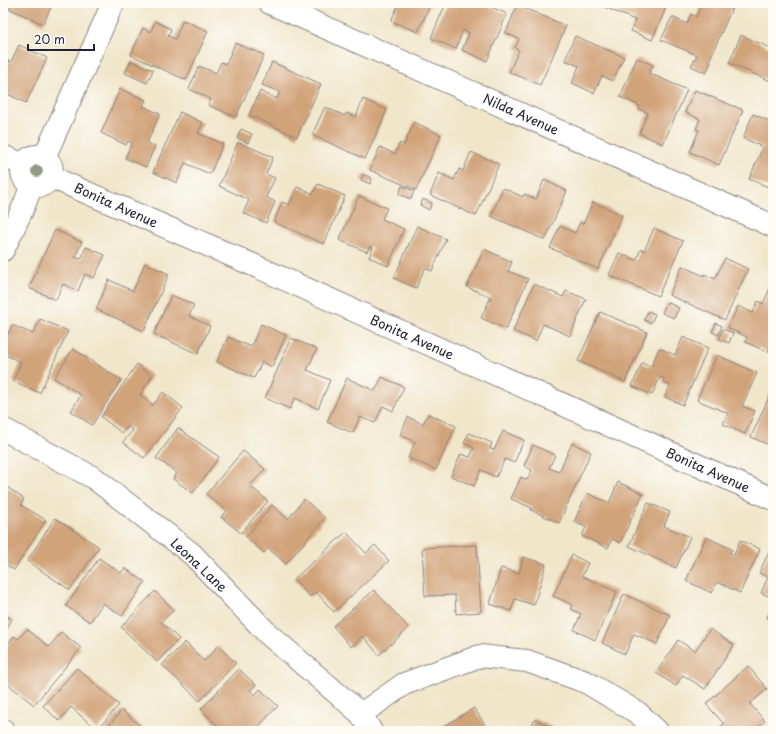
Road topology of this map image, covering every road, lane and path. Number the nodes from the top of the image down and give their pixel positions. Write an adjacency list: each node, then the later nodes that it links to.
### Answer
1 (113, 3): 4 (street)
2 (270, 3): 5 (street, Nilda Avenue)
3 (3, 156): 4 (street)
4 (42, 173): 6 (street); 8 (street, Bonita Avenue)
5 (773, 226)
6 (3, 250)
7 (3, 429): 9 (street, Leona Lane)
8 (773, 499)
9 (366, 723): 10 (street)
10 (657, 731)

